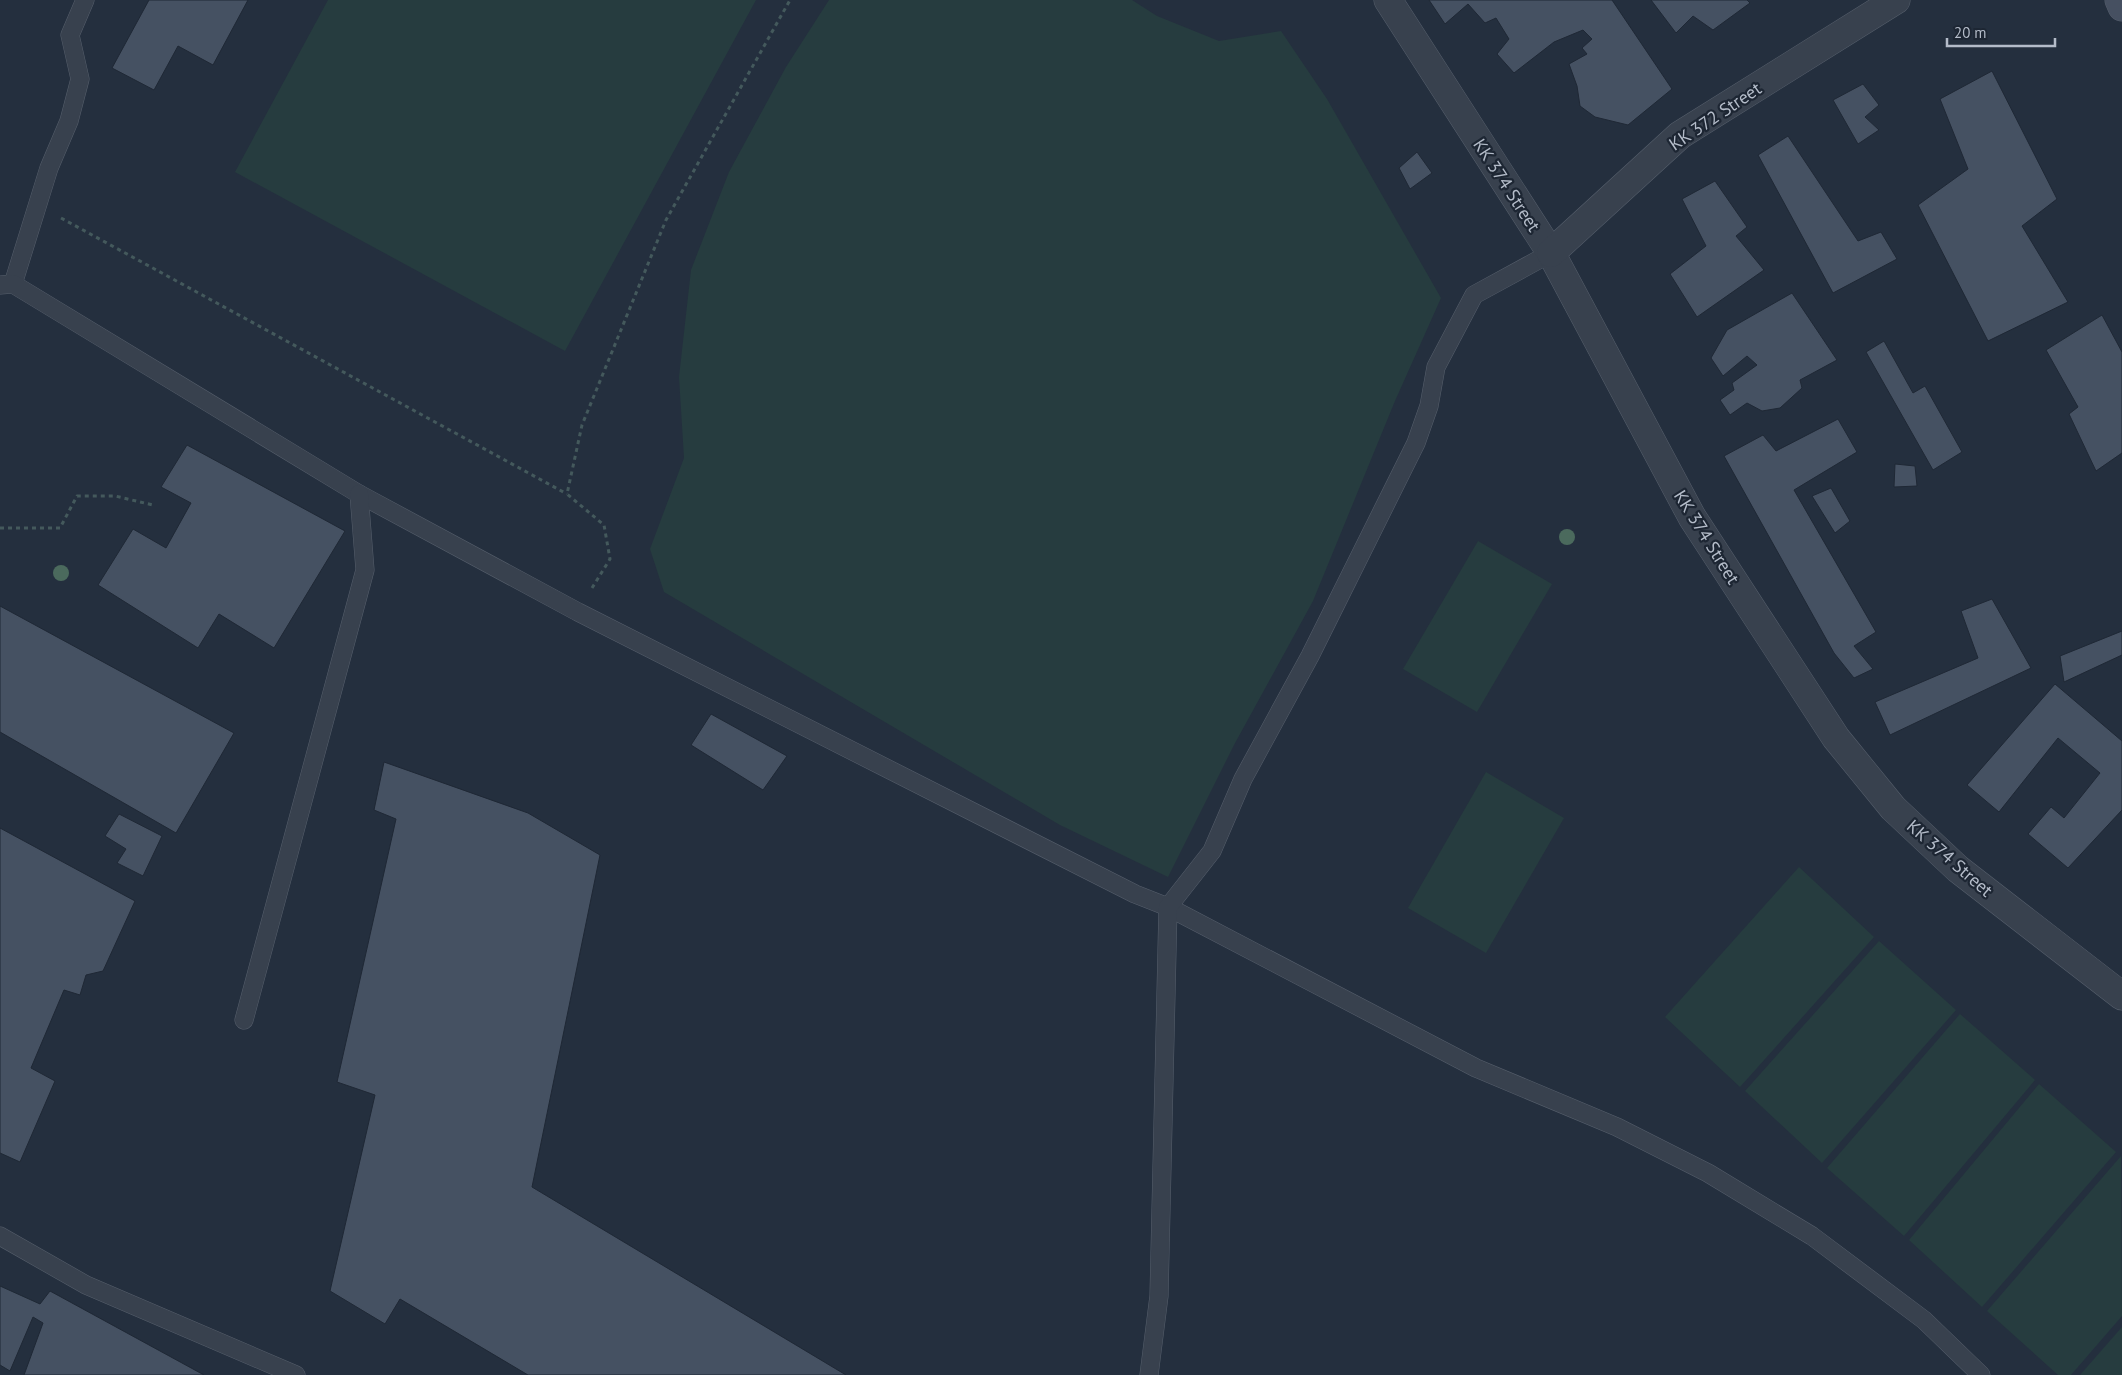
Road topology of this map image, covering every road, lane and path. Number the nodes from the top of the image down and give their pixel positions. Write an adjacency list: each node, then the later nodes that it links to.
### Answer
1 (86, 0): 7 (lane)
2 (790, 0): 11 (path)
3 (1388, 0): 8 (street, KK 374 Street)
4 (1896, 0): 8 (street, KK 372 Street)
5 (2119, 0): 6 (main road)
6 (2122, 7)
7 (37, 205): 9 (lane); 11 (path)
8 (1550, 253): 15 (lane); 16 (street, KK 374 Street)
9 (6, 285): 10 (lane)
10 (358, 494): 14 (lane); 17 (lane)
11 (567, 494): 14 (path)
12 (153, 505): 13 (path)
13 (0, 528)
14 (578, 612): 15 (lane)
15 (1168, 907): 20 (lane); 21 (lane)
16 (2122, 996)
17 (244, 1020)
18 (0, 1236): 19 (lane)
19 (296, 1375)
20 (1149, 1375)
21 (1981, 1375)

